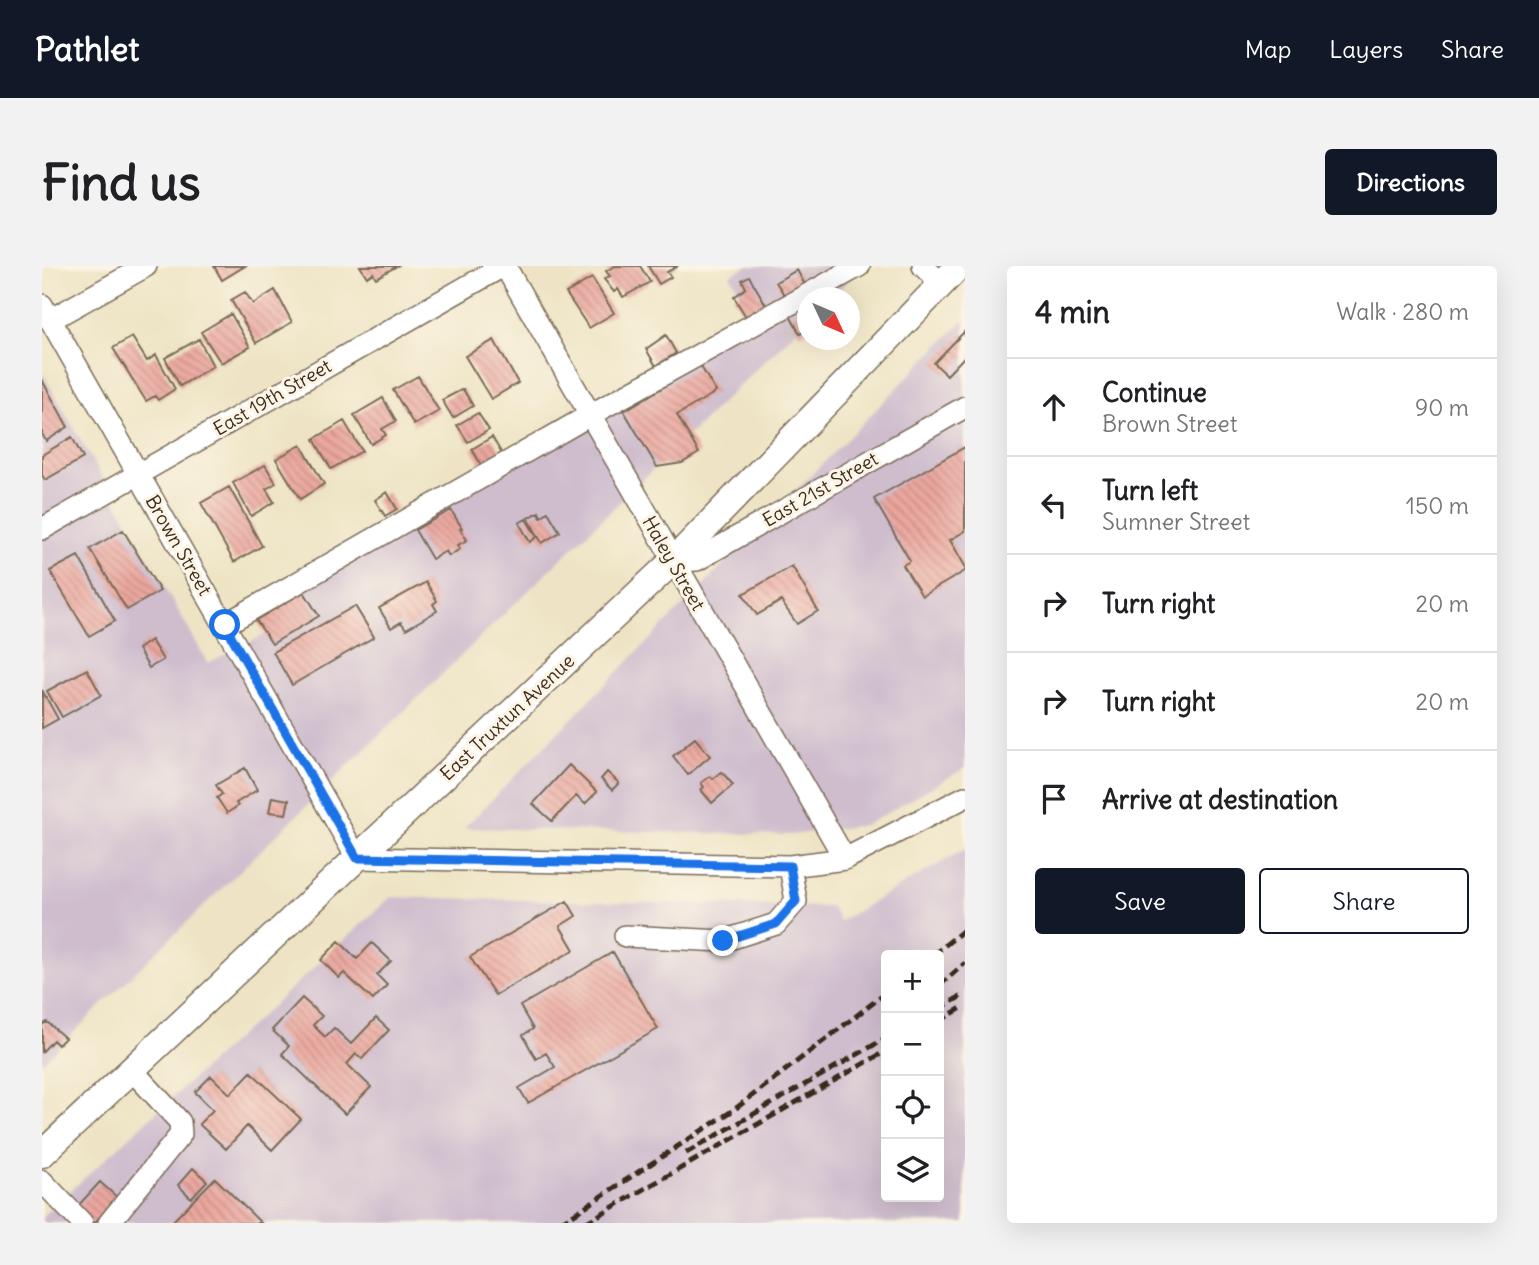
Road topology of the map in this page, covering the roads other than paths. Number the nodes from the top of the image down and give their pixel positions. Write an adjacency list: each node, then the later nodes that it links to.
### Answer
1 (146, 266): 5 (street)
2 (504, 266): 7 (street, Haley Street); 8 (street, East 19th Street)
3 (859, 266): 7 (street)
4 (941, 272): 10 (main road, East Truxtun Avenue)
5 (46, 313): 8 (street, Brown Street)
6 (965, 407): 10 (street, East 21st Street)
7 (590, 415): 10 (street, Haley Street); 11 (street)
8 (138, 474): 9 (street, East 19th Street); 11 (street, Brown Street)
9 (42, 529)
10 (673, 561): 13 (main road, East Truxtun Avenue); 14 (street, Haley Street)
11 (225, 625): 13 (street, Brown Street)
12 (965, 797): 14 (street)
13 (357, 858): 15 (street); 17 (main road, East Truxtun Avenue)
14 (845, 859): 15 (street)
15 (790, 866): 16 (street)
16 (625, 936)
17 (132, 1070): 18 (main road, East Truxtun Avenue); 21 (street)
18 (42, 1154)
19 (42, 1181): 20 (street)
20 (82, 1223)
21 (109, 1223)

